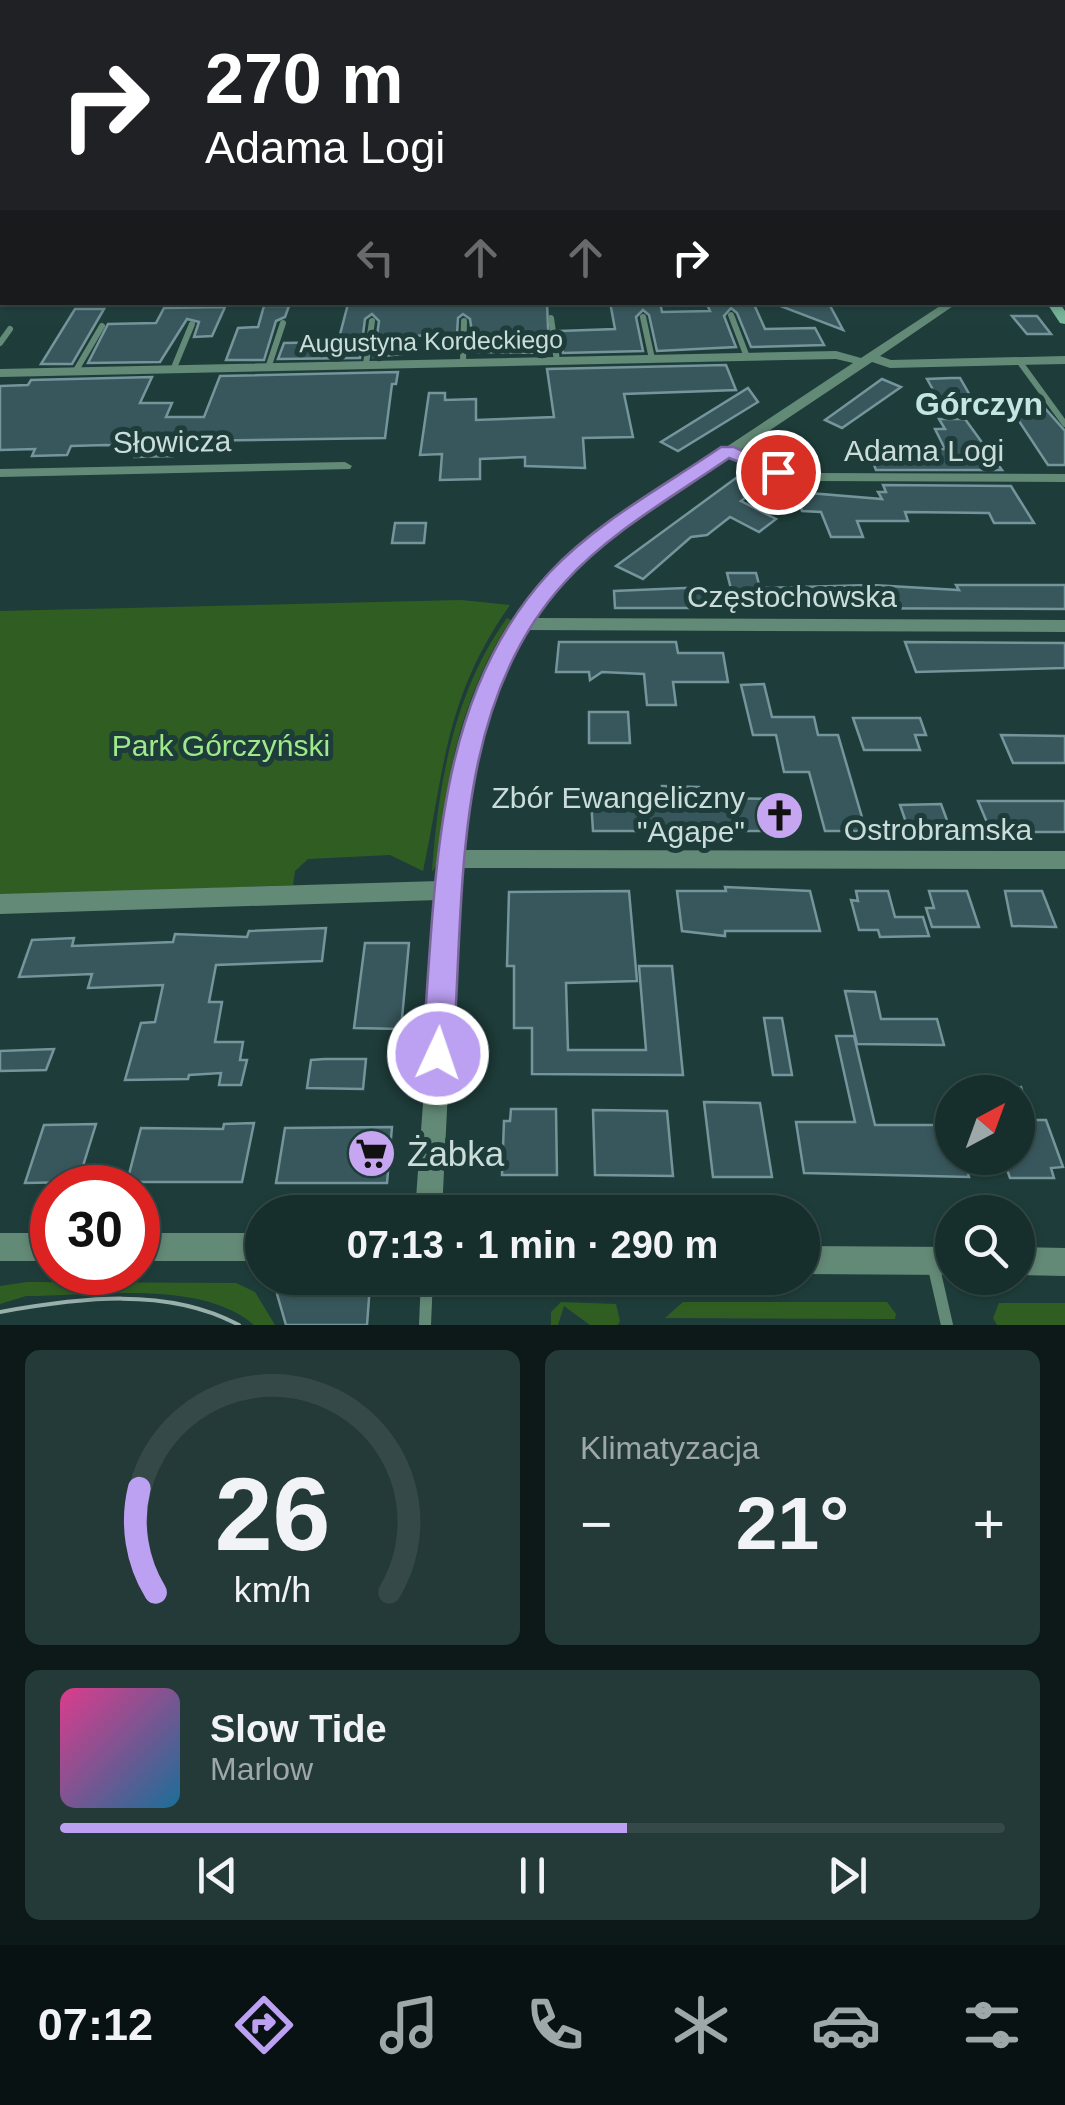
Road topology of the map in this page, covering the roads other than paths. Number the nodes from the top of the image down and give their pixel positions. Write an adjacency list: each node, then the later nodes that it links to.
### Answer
1 (949, 305): 14 (street)
2 (730, 314): 12 (lane)
3 (643, 317): 13 (lane)
4 (551, 318): 16 (lane)
5 (372, 321): 19 (lane)
6 (464, 321): 18 (lane)
7 (192, 324): 21 (lane)
8 (282, 324): 20 (lane)
9 (102, 326): 22 (lane)
10 (10, 329): 11 (lane)
11 (0, 343)
12 (747, 357): 13 (street, Augustyna Kordeckiego); 14 (street, Augustyna Kordeckiego)
13 (652, 359): 16 (street, Augustyna Kordeckiego)
14 (866, 360): 17 (street, Augustyna Kordeckiego); 25 (street)
15 (1065, 360): 17 (street, Augustyna Kordeckiego)
16 (558, 361): 18 (street, Augustyna Kordeckiego)
17 (1019, 361): 24 (lane)
18 (462, 362): 19 (street, Augustyna Kordeckiego)
19 (366, 364): 20 (street, Augustyna Kordeckiego)
20 (268, 368): 21 (street, Augustyna Kordeckiego)
21 (173, 370): 22 (street, Augustyna Kordeckiego)
22 (75, 372): 23 (street, Augustyna Kordeckiego)
23 (0, 373)
24 (1065, 424)
25 (727, 451): 28 (street, Adama Logi); 29 (street)
26 (345, 466): 27 (street, Słowicza)
27 (0, 473)
28 (1065, 478)
29 (519, 624): 30 (street, Częstochowska); 31 (street)
30 (1065, 626)
31 (452, 859): 32 (street, Ostrobramska); 33 (street)
32 (1065, 860)
33 (449, 890): 34 (street); 35 (street)
34 (0, 904)
35 (429, 1195)
36 (0, 1247): 37 (street)
37 (30, 1247)
38 (160, 1247): 39 (street)
39 (245, 1247)
40 (820, 1260): 41 (street)
41 (935, 1261)
42 (1035, 1262): 43 (street)
43 (1065, 1262)
44 (427, 1295): 46 (lane)
45 (944, 1295): 47 (lane)
46 (426, 1325)
47 (946, 1325)

